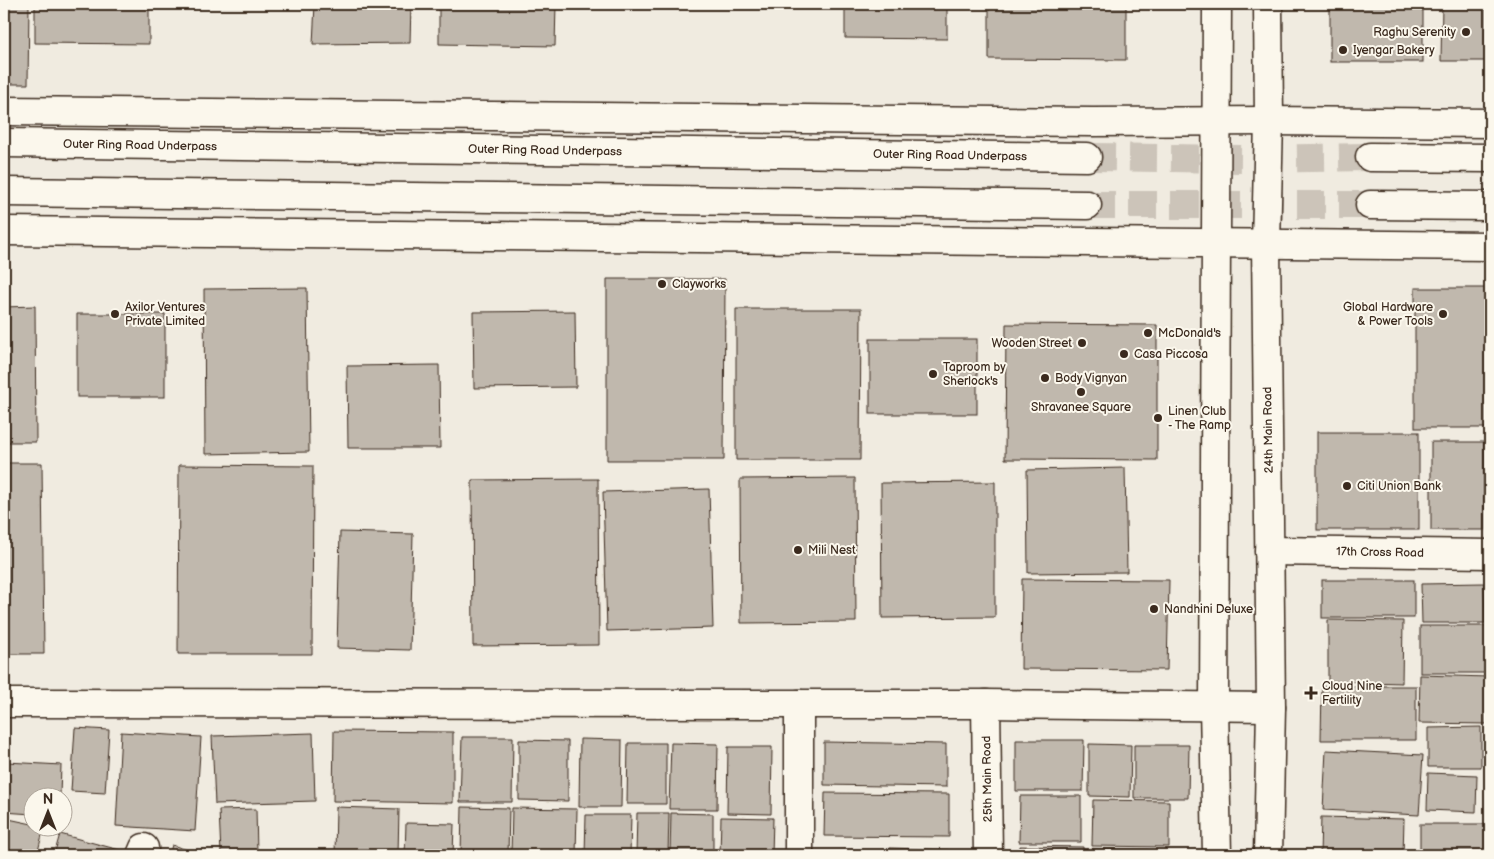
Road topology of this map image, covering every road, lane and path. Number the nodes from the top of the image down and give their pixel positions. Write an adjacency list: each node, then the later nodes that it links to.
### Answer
1 (1217, 4): 5 (main road)
2 (1268, 4): 4 (main road, 24th Main Road)
3 (4, 112): 5 (main road)
4 (1269, 121): 5 (main road); 6 (main road); 17 (main road, 24th Main Road)
5 (1218, 122): 16 (main road)
6 (1490, 124)
7 (4, 143): 8 (main road, Outer Ring Road Underpass)
8 (1087, 157)
9 (1370, 157): 10 (main road)
10 (1490, 158)
11 (4, 192): 12 (main road)
12 (1087, 205)
13 (1370, 205): 14 (main road)
14 (1490, 206)
15 (4, 232): 16 (main road)
16 (1216, 242): 17 (main road); 24 (main road)
17 (1266, 244): 18 (main road); 19 (main road, 24th Main Road)
18 (1490, 246)
19 (1269, 551): 20 (main road, 17th Cross Road); 25 (main road, 24th Main Road)
20 (1490, 554)
21 (4, 703): 22 (main road)
22 (799, 704): 23 (main road); 26 (main road)
23 (986, 704): 24 (main road); 27 (main road, 25th Main Road)
24 (1214, 706): 25 (main road); 28 (main road)
25 (1271, 707): 29 (main road, 24th Main Road)
26 (799, 855)
27 (988, 855)
28 (1217, 855)
29 (1268, 855)

